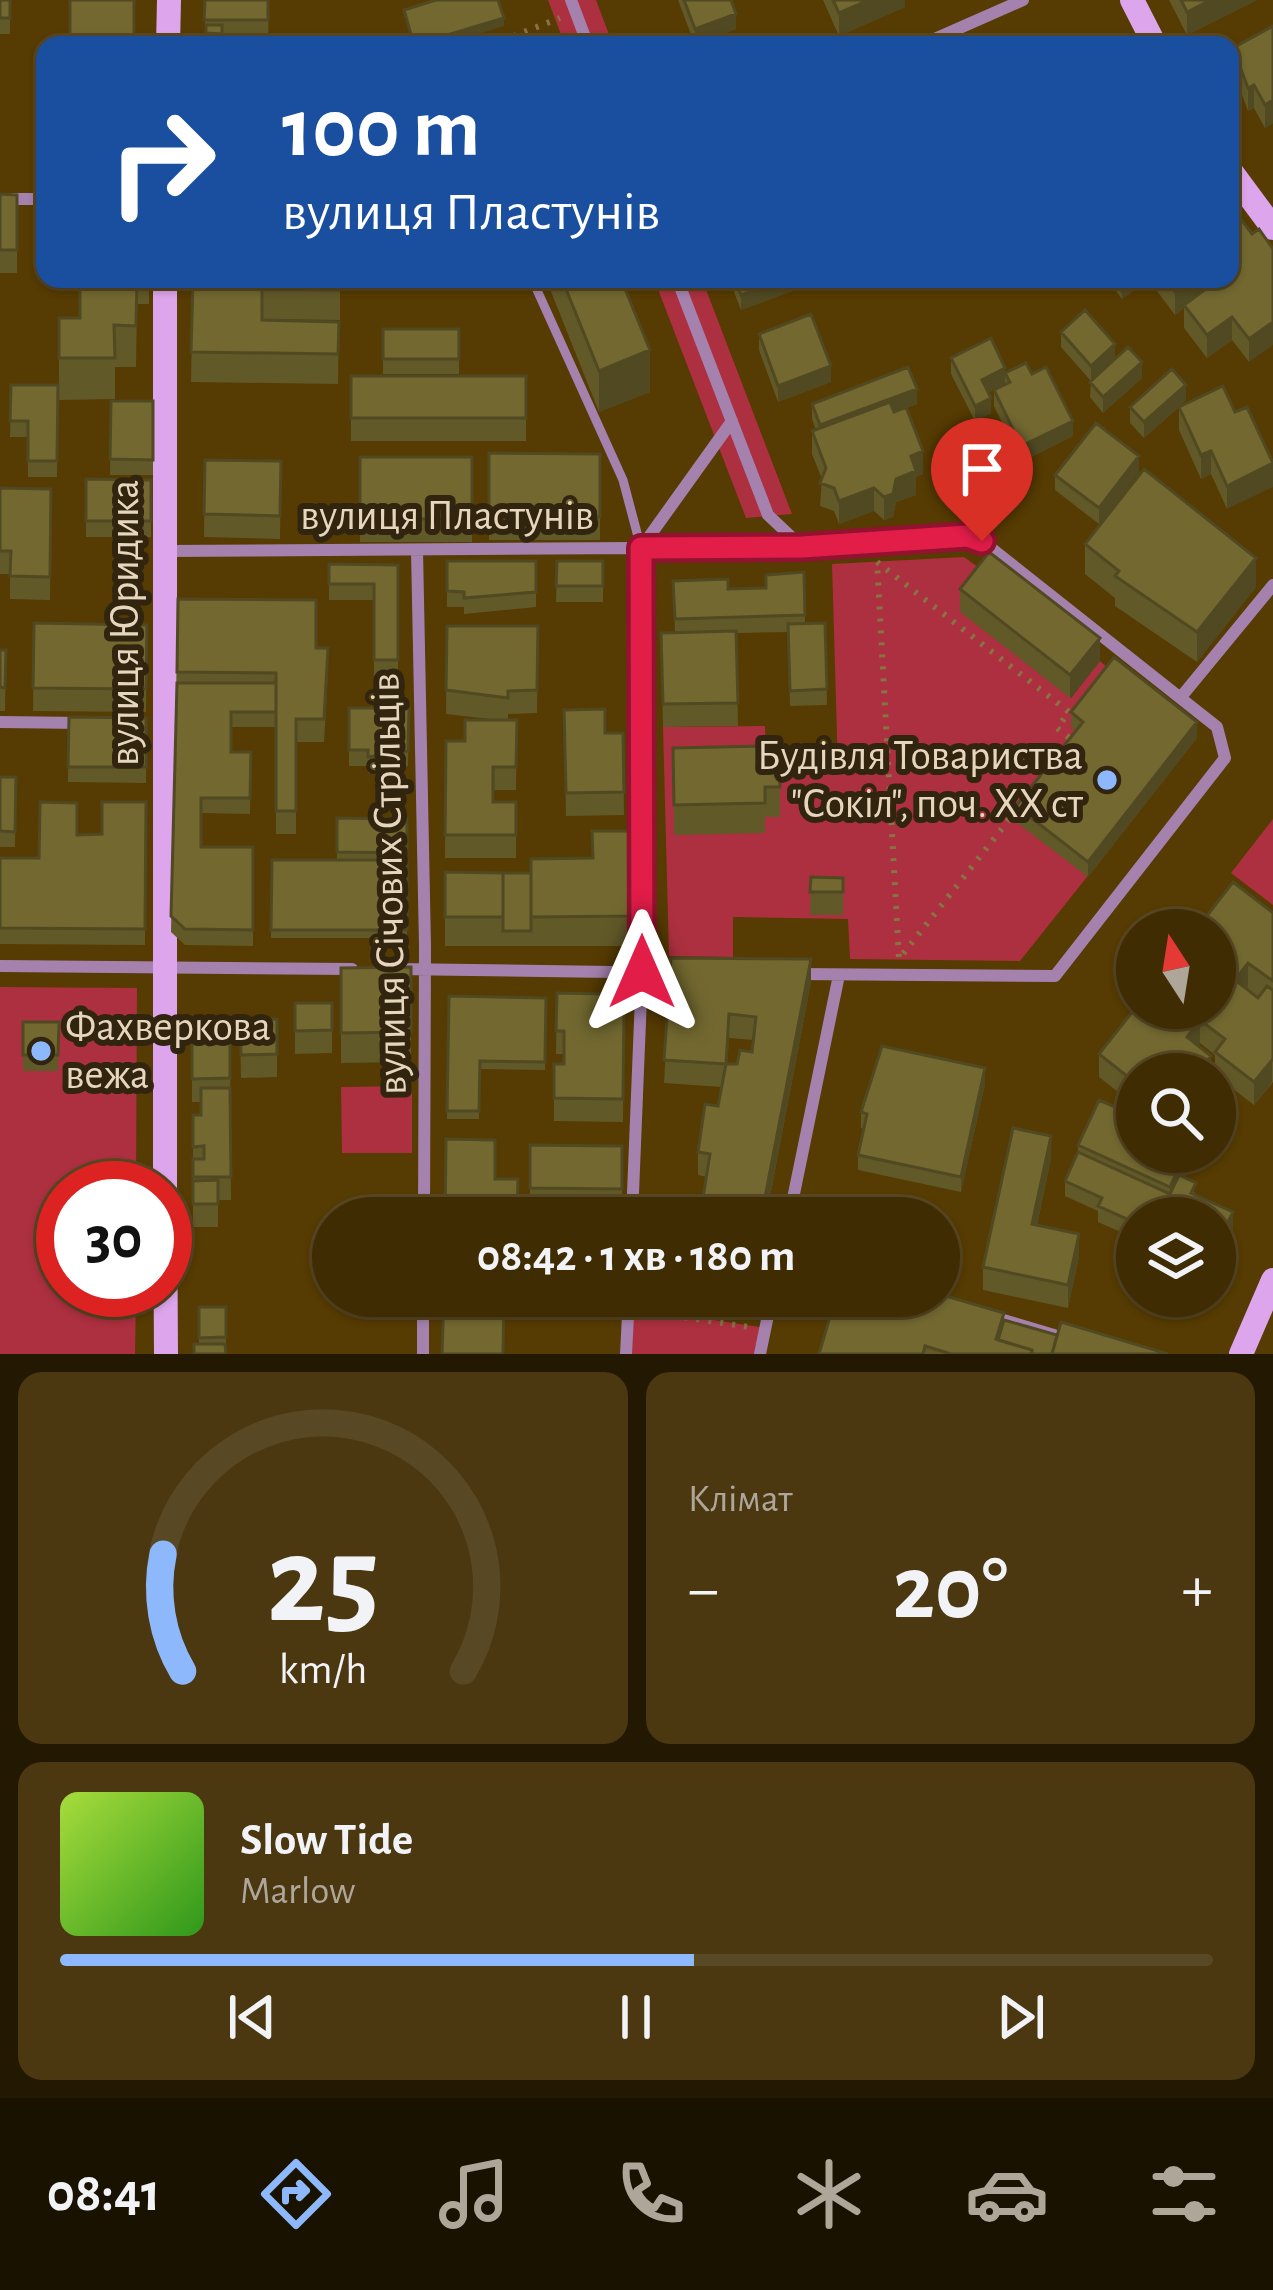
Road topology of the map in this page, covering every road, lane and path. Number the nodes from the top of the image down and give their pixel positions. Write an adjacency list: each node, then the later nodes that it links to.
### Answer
1 (169, 0): 5 (street)
2 (1023, 0): 8 (street)
3 (1132, 0): 9 (street)
4 (573, 6): 6 (path); 7 (street)
5 (168, 36)
6 (510, 36)
7 (585, 36)
8 (941, 36)
9 (1150, 36)
10 (1239, 182): 13 (street)
11 (0, 199): 12 (street)
12 (36, 199)
13 (1273, 228)
14 (165, 288): 21 (street, вулиця Юридика)
15 (536, 288): 19 (lane)
16 (680, 288): 17 (street)
17 (732, 421): 18 (street); 19 (street)
18 (802, 547): 19 (street, вулиця Пластунів); 23 (street, вулиця Пластунів)
19 (641, 548): 20 (street, вулиця Пластунів); 32 (street)
20 (416, 550): 21 (street, вулиця Пластунів); 31 (street, вулиця Січових Стрільців)
21 (164, 551): 28 (street, вулиця Юридика)
22 (1273, 585): 23 (street)
23 (1181, 697): 35 (street, вулиця Пластунів)
24 (0, 722): 25 (street)
25 (93, 723)
26 (899, 959): 26 (path)
27 (0, 966): 28 (street)
28 (164, 967): 29 (street); 36 (street, вулиця Юридика)
29 (364, 969)
30 (385, 969): 31 (street)
31 (426, 970): 32 (street); 37 (street, вулиця Січових Стрільців)
32 (642, 972): 33 (street); 38 (street)
33 (694, 973)
34 (771, 974): 35 (street)
35 (839, 975): 39 (street)
36 (165, 1161)
37 (424, 1197)
38 (633, 1197)
39 (792, 1197)
40 (1273, 1280): 53 (street)
41 (980, 1312): 48 (street)
42 (166, 1317): 49 (street, вулиця Юридика)
43 (424, 1317): 50 (street)
44 (628, 1317): 51 (street)
45 (701, 1317): 47 (path)
46 (768, 1317): 52 (street)
47 (763, 1329)
48 (1062, 1337)
49 (166, 1354)
50 (423, 1354)
51 (626, 1354)
52 (760, 1354)
53 (1241, 1354)

